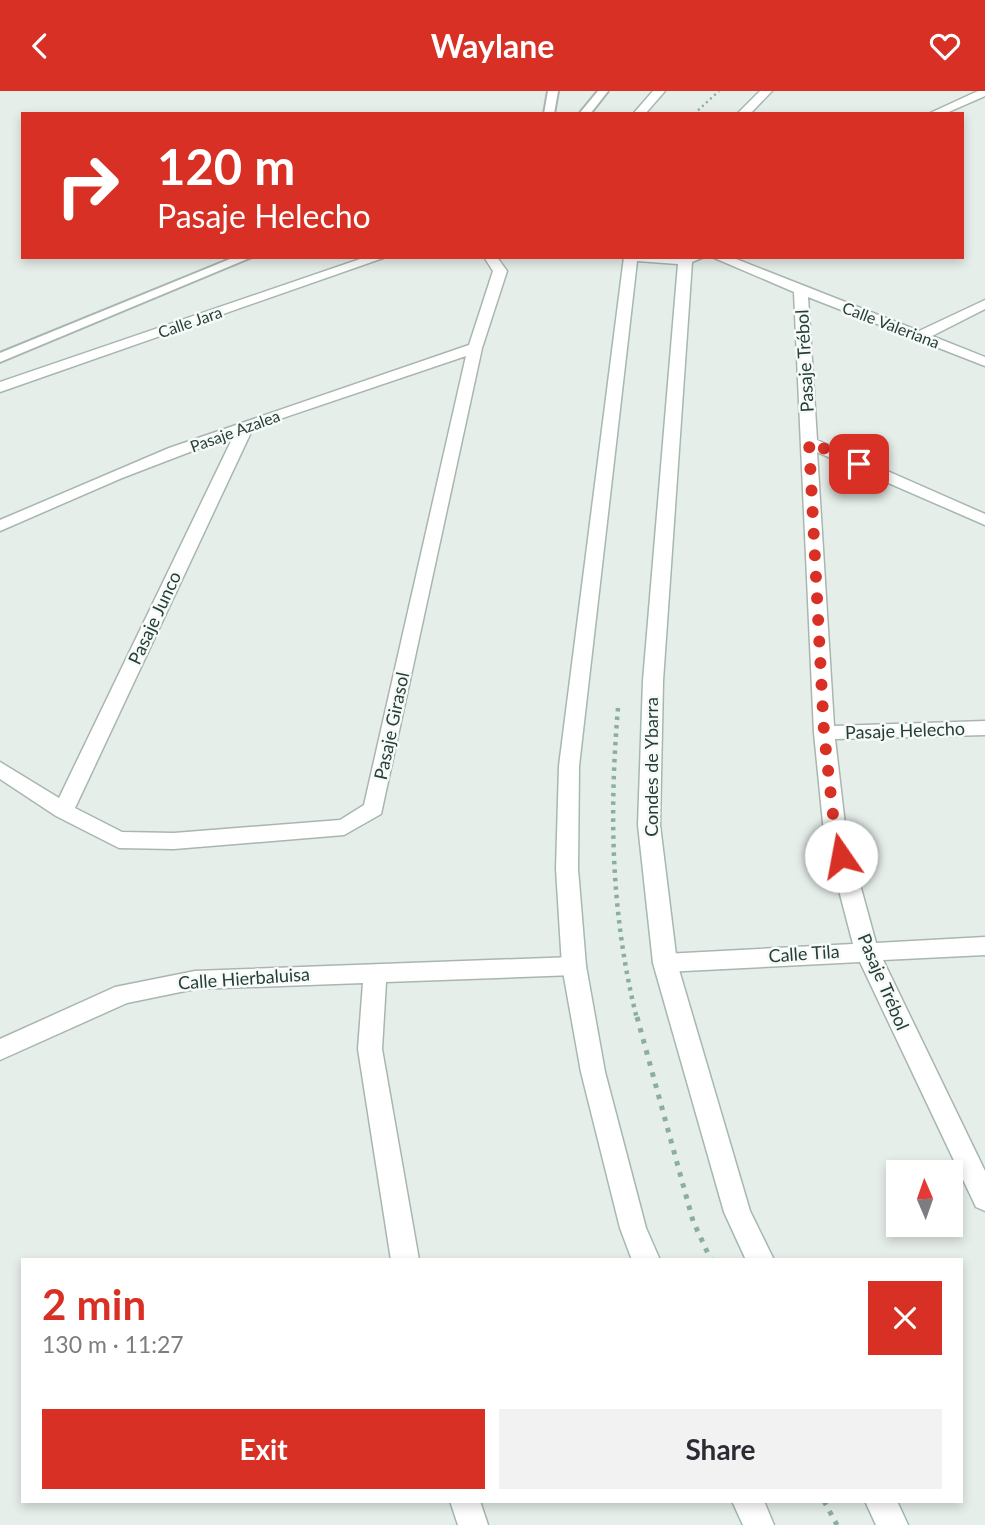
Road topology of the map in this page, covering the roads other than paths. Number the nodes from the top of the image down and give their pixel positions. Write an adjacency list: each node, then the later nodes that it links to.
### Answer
1 (553, 91): 6 (lane)
2 (603, 91): 7 (lane)
3 (659, 91): 8 (street)
4 (766, 91): 9 (street)
5 (985, 92): 10 (street)
6 (549, 112)
7 (586, 112)
8 (641, 112)
9 (745, 112)
10 (939, 112)
11 (222, 259): 22 (lane)
12 (241, 259): 23 (lane)
13 (374, 259): 25 (street, Calle Jara)
14 (491, 259): 21 (street, Pasaje Girasol)
15 (633, 259): 37 (street)
16 (692, 259): 36 (street, Condes de Ybarra)
17 (723, 259): 18 (street, Calle Valeriana)
18 (801, 290): 20 (street, Calle Valeriana); 27 (street, Pasaje Trébol)
19 (985, 304): 20 (street)
20 (921, 336): 24 (street, Calle Valeriana)
21 (475, 348): 26 (street, Pasaje Azalea); 33 (street, Pasaje Girasol)
22 (0, 349)
23 (0, 358)
24 (985, 362)
25 (0, 387)
26 (246, 426): 29 (street, Pasaje Azalea); 33 (street, Pasaje Junco)
27 (809, 442): 28 (street); 31 (street, Pasaje Trébol)
28 (985, 520)
29 (0, 526)
30 (985, 728): 31 (street, Pasaje Helecho)
31 (824, 733): 35 (street, Pasaje Trébol)
32 (0, 769): 33 (street, Pasaje Girasol)
33 (63, 811)
34 (985, 946): 35 (street, Calle Tila)
35 (866, 950): 36 (street, Calle Tila); 40 (street, Pasaje Trébol)
36 (665, 963): 43 (street, Condes de Ybarra)
37 (575, 966): 38 (street, Calle Hierbaluisa); 42 (street)
38 (375, 971): 39 (street, Calle Hierbaluisa); 41 (street)
39 (0, 1050)
40 (985, 1199)
41 (405, 1258)
42 (645, 1258)
43 (759, 1258)
44 (466, 1503): 47 (street)
45 (748, 1503): 48 (street)
46 (881, 1503): 49 (street)
47 (472, 1525)
48 (759, 1525)
49 (893, 1525)

